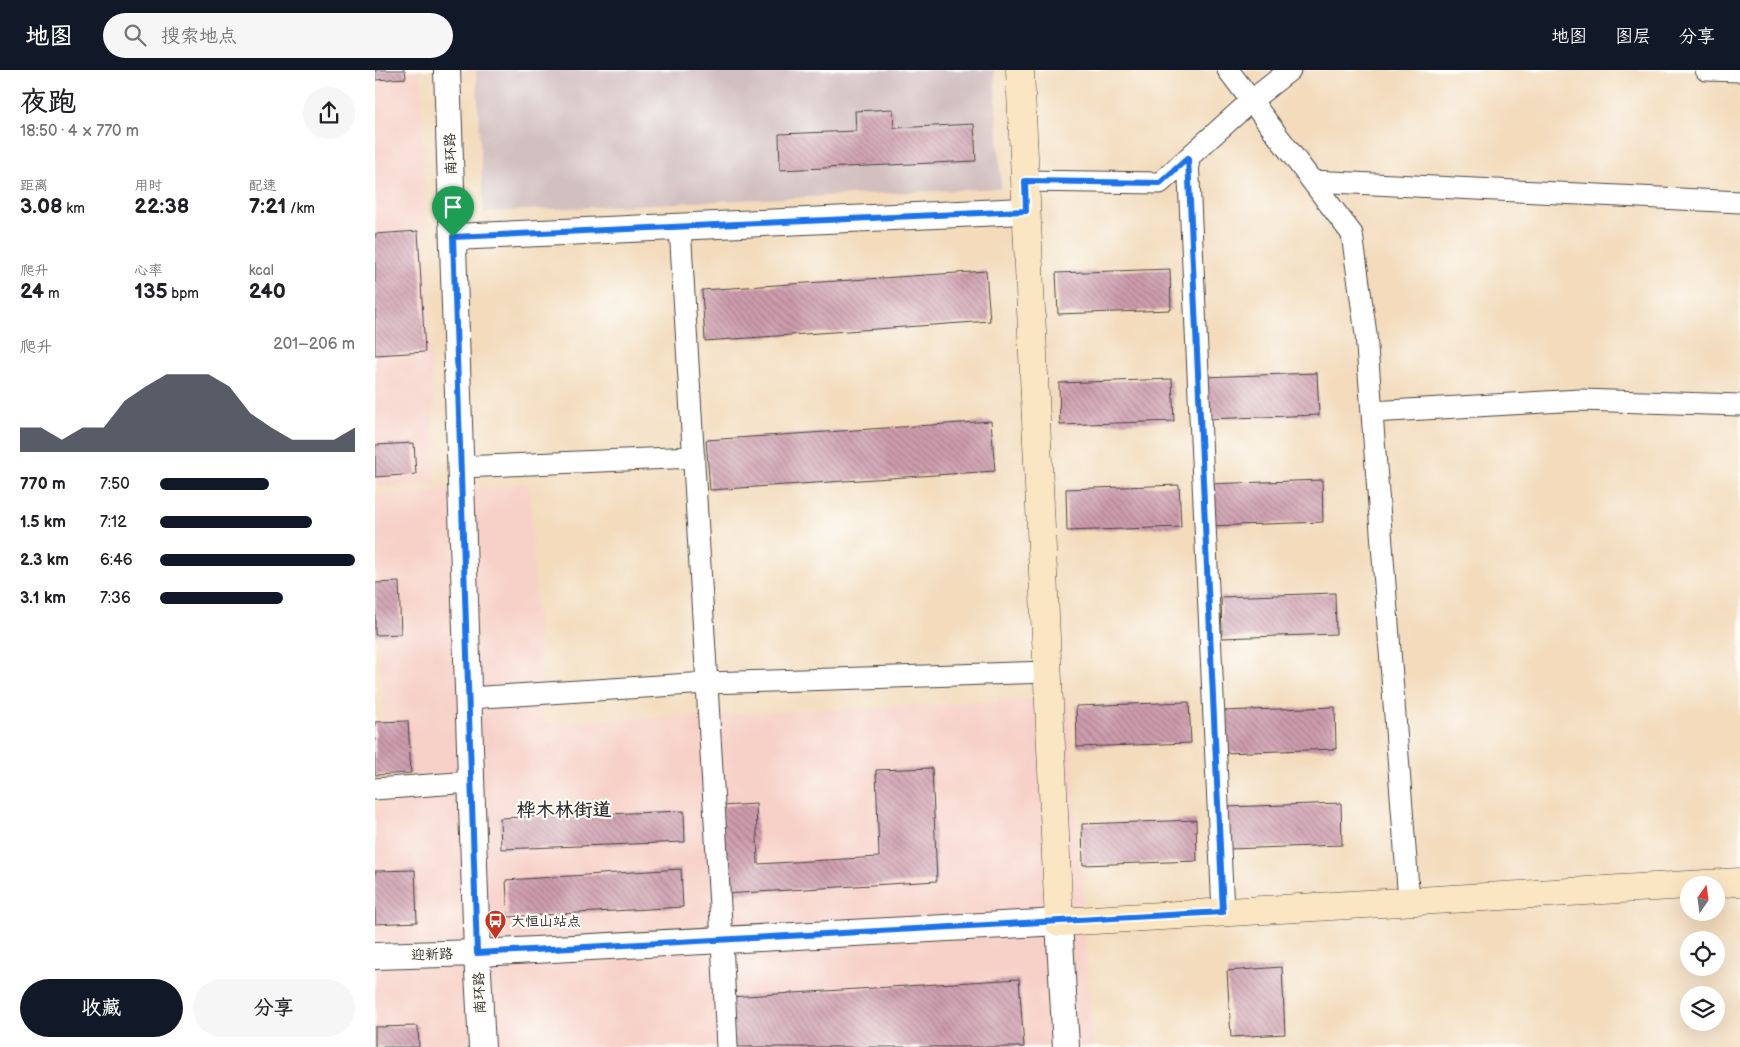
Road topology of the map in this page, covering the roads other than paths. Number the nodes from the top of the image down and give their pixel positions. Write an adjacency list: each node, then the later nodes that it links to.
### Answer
1 (447, 70): 14 (street, 南环路)
2 (1020, 70): 9 (main road)
3 (1228, 70): 7 (street)
4 (1290, 70): 7 (street)
5 (1706, 70): 6 (street)
6 (1740, 72)
7 (1252, 100): 8 (street); 10 (street)
8 (1188, 158): 9 (street); 26 (street)
9 (1025, 181): 12 (main road)
10 (1312, 181): 11 (street); 16 (street)
11 (1740, 202)
12 (1026, 211): 13 (street); 19 (main road)
13 (680, 227): 14 (street); 17 (street)
14 (453, 237): 18 (street, 南环路)
15 (1740, 405): 16 (street)
16 (1372, 412): 25 (street)
17 (694, 458): 18 (street); 20 (street)
18 (461, 467): 21 (street, 南环路)
19 (1047, 672): 20 (street); 27 (main road)
20 (707, 683): 21 (street); 28 (street)
21 (469, 698): 22 (street, 南环路)
22 (471, 782): 23 (street); 29 (street, 南环路)
23 (375, 789)
24 (1740, 882): 25 (main road)
25 (1409, 902): 26 (main road)
26 (1223, 912): 27 (main road)
27 (1059, 922): 28 (street, 迎新路); 33 (street)
28 (723, 940): 29 (street, 迎新路); 32 (street)
29 (477, 953): 30 (street, 迎新路); 31 (street, 南环路)
30 (375, 956)
31 (482, 1047)
32 (727, 1047)
33 (1067, 1047)

